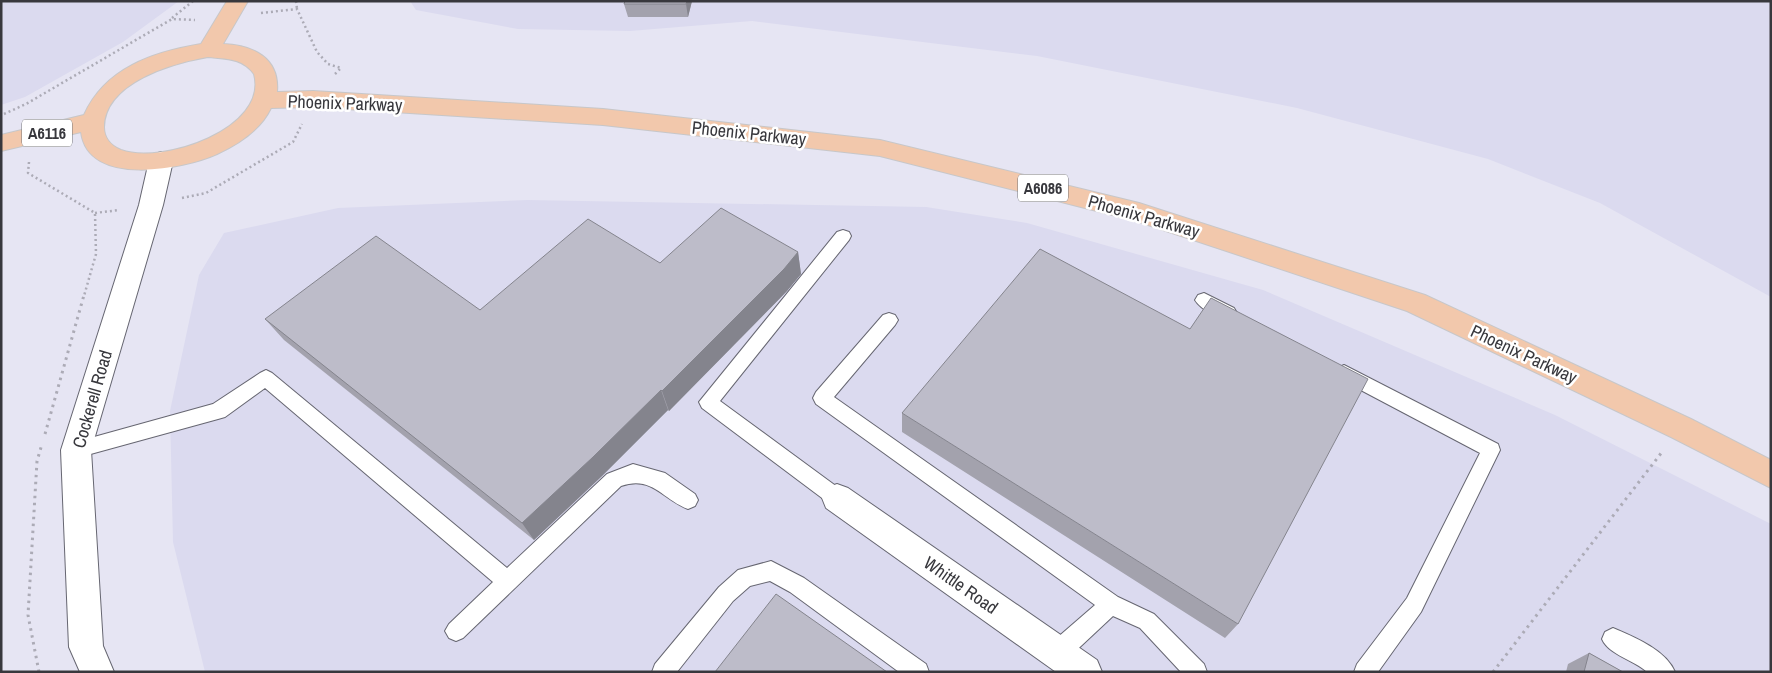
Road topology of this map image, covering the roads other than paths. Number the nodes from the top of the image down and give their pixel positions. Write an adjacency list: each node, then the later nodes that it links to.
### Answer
1 (238, 1): 2 (main road)
2 (208, 50): 3 (main road); 4 (main road)
3 (265, 100): 6 (main road); 13 (main road, Phoenix Parkway / A6086)
4 (92, 121): 5 (main road, A6116); 6 (main road)
5 (1, 143)
6 (161, 161): 12 (street, Cockerell Road)
7 (843, 236): 14 (lane)
8 (1204, 300): 10 (lane)
9 (889, 320): 17 (lane)
10 (1247, 323)
11 (1326, 364): 25 (lane)
12 (76, 450): 16 (lane); 21 (street, Cockerell Road)
13 (1771, 475)
14 (837, 498): 20 (street, Whittle Road)
15 (688, 500): 16 (lane)
16 (508, 582): 18 (lane)
17 (1111, 604): 20 (lane); 24 (lane)
18 (456, 631)
19 (1613, 640): 26 (lane)
20 (1070, 665)
21 (97, 672)
22 (663, 672): 23 (lane)
23 (918, 672)
24 (1196, 672)
25 (1365, 672)
26 (1664, 672)

